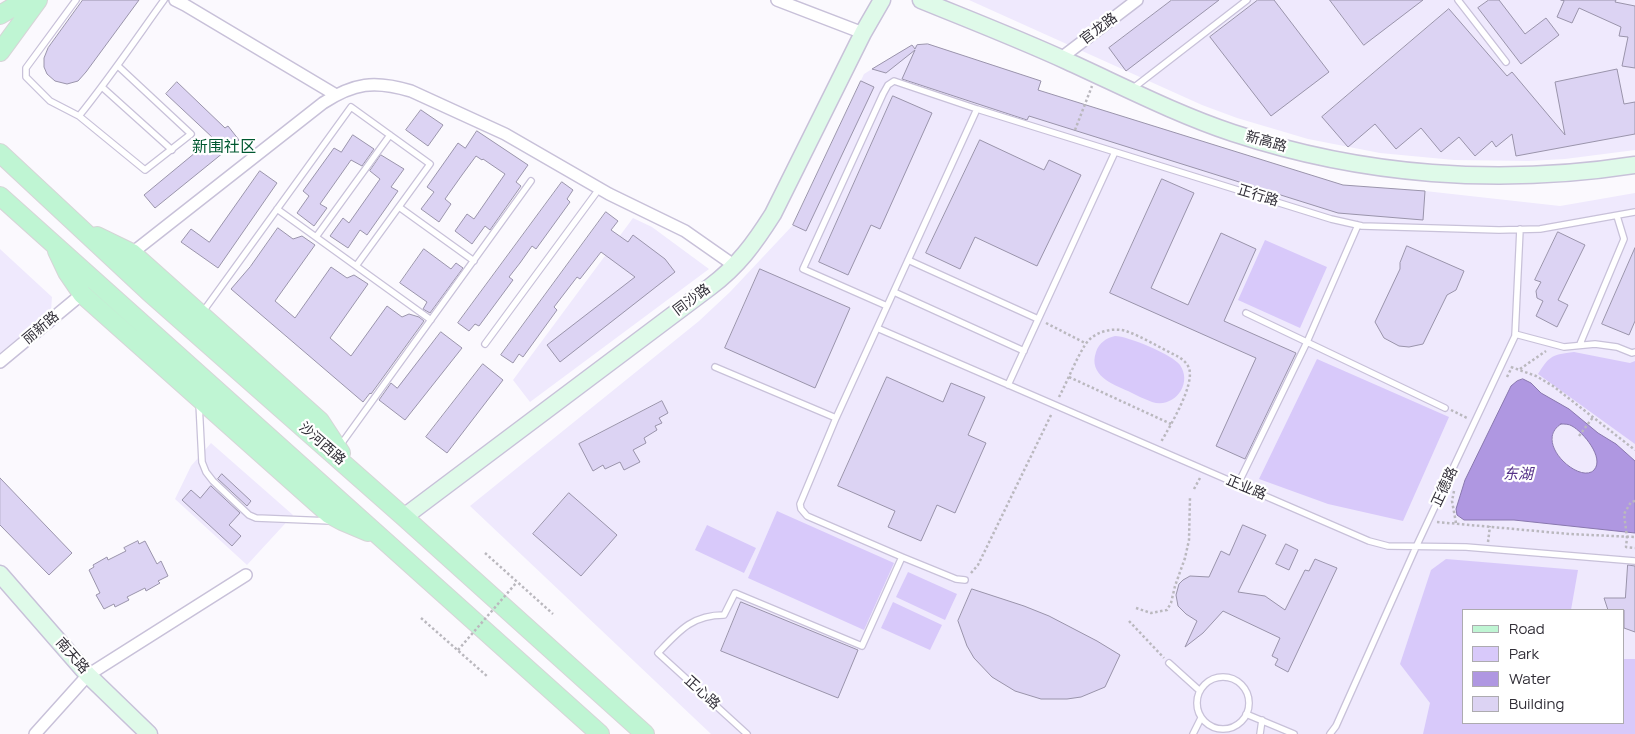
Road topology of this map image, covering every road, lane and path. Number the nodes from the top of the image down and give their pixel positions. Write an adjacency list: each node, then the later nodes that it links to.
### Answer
1 (25, 0): 12 (main road)
2 (38, 0): 14 (main road)
3 (76, 0): 23 (lane)
4 (164, 0): 17 (lane)
5 (175, 0): 21 (street)
6 (777, 0): 13 (street)
7 (882, 0): 13 (street, 同沙路)
8 (921, 0): 15 (street, 新高路)
9 (1137, 0): 15 (street, 官龙路)
10 (1247, 0): 20 (lane)
11 (1458, 0): 16 (lane)
12 (0, 15)
13 (863, 33): 46 (street, 同沙路)
14 (0, 52)
15 (1061, 58): 18 (street, 新高路)
16 (1506, 62)
17 (118, 66): 19 (lane); 26 (lane)
18 (1096, 74): 20 (street, 新高路); 25 (path)
19 (102, 87): 23 (lane); 26 (lane)
20 (1129, 91): 29 (street, 新高路)
21 (336, 94): 31 (street); 42 (street)
22 (977, 109): 25 (lane, 正行路); 43 (lane); 49 (lane, 正行路)
23 (79, 116): 26 (lane)
24 (390, 135): 33 (lane); 34 (lane); 40 (lane)
25 (1072, 138): 27 (lane, 正行路)
26 (172, 150)
27 (1115, 152): 38 (lane, 正行路); 52 (lane)
28 (0, 153): 37 (main road, 沙河西路)
29 (1635, 165)
30 (531, 181): 44 (lane)
31 (599, 189): 46 (street); 58 (lane)
32 (0, 196): 41 (main road)
33 (400, 207): 44 (lane); 45 (lane)
34 (277, 209): 40 (lane); 51 (lane)
35 (1635, 212): 36 (lane, 正行路)
36 (1617, 216): 39 (lane, 正行路); 59 (lane)
37 (74, 222): 42 (main road); 83 (main road, 沙河西路)
38 (1358, 225): 39 (lane, 正行路); 56 (lane)
39 (1520, 229): 55 (lane, 正德路)
40 (316, 237): 45 (lane)
41 (55, 246): 48 (main road); 71 (main road)
42 (132, 253): 51 (main road)
43 (908, 260): 47 (lane); 52 (lane)
44 (474, 261): 53 (lane)
45 (356, 266): 53 (lane)
46 (735, 266): 89 (street, 同沙路)
47 (894, 292): 49 (lane); 61 (lane)
48 (82, 294): 63 (street, 丽新路); 71 (main road)
49 (887, 306): 54 (lane)
50 (1246, 313): 56 (lane)
51 (200, 315): 79 (main road)
52 (1038, 319): 57 (path); 61 (lane)
53 (431, 320): 79 (lane)
54 (877, 328): 70 (lane, 正业路); 74 (lane)
55 (1515, 334): 60 (lane); 64 (lane, 正德路)
56 (1307, 342): 73 (lane); 84 (lane)
57 (1085, 343): 68 (path); 77 (path)
58 (485, 344)
59 (1580, 344): 60 (lane); 62 (lane)
60 (1556, 345): 67 (path)
61 (1024, 351): 70 (lane)
62 (1635, 352)
63 (0, 362)
64 (1502, 365): 66 (path); 76 (lane, 正德路)
65 (715, 366): 74 (lane)
66 (1512, 367): 67 (path); 69 (path)
67 (1520, 369): 75 (path)
68 (1069, 377): 72 (path); 77 (path)
69 (1504, 384)
70 (1008, 385): 72 (lane, 正业路)
71 (198, 386): 90 (main road); 90 (lane); 94 (main road)
72 (1056, 405): 80 (lane, 正业路); 105 (path)
73 (1446, 408): 76 (path)
74 (836, 418): 101 (lane)
75 (1593, 418): 78 (path); 81 (path)
76 (1475, 422): 91 (lane, 正德路)
77 (1171, 424): 80 (path)
78 (1578, 436)
79 (338, 448): 83 (main road)
80 (1158, 450): 82 (lane, 正业路)
81 (1635, 450)
82 (1205, 470): 84 (lane, 正业路); 86 (path)
83 (357, 476): 89 (main road, 沙河西路)
84 (1238, 484): 97 (lane, 正业路)
85 (1454, 488): 92 (path)
86 (1194, 489)
87 (1190, 497): 107 (path)
88 (1635, 500): 95 (path)
89 (404, 517): 123 (main road, 沙河西路)
90 (342, 521): 94 (main road)
91 (1428, 521): 92 (path); 97 (lane, 正德路)
92 (1456, 523): 93 (path)
93 (1490, 526): 95 (path); 99 (path)
94 (378, 535): 122 (main road)
95 (1627, 537): 96 (path); 98 (path)
96 (1635, 537)
97 (1416, 547): 99 (lane, 正业路); 128 (lane, 正德路)
98 (1635, 548)
99 (1487, 549): 102 (lane, 正业路)
100 (485, 553): 106 (path)
101 (902, 557): 105 (lane); 124 (lane, 正心路)
102 (1635, 560)
103 (0, 574): 113 (street, 南天路)
104 (246, 575): 113 (street)
105 (965, 580)
106 (517, 582): 108 (path); 111 (path, bridge)
107 (1136, 608)
108 (553, 614)
109 (421, 618): 111 (path)
110 (1129, 621): 112 (path)
111 (458, 650): 114 (path)
112 (1169, 662): 115 (lane)
113 (88, 675): 120 (street); 121 (street, 南天路)
114 (488, 677)
115 (1200, 691): 116 (lane); 117 (lane)
116 (1246, 714): 118 (lane); 119 (lane)
117 (1201, 718): 119 (lane); 125 (lane)
118 (1262, 720): 126 (lane); 127 (lane)
119 (1222, 732)
120 (35, 734)
121 (149, 734)
122 (600, 734)
123 (645, 734)
124 (747, 734)
125 (1193, 734)
126 (1260, 734)
127 (1294, 734)
128 (1330, 734)

